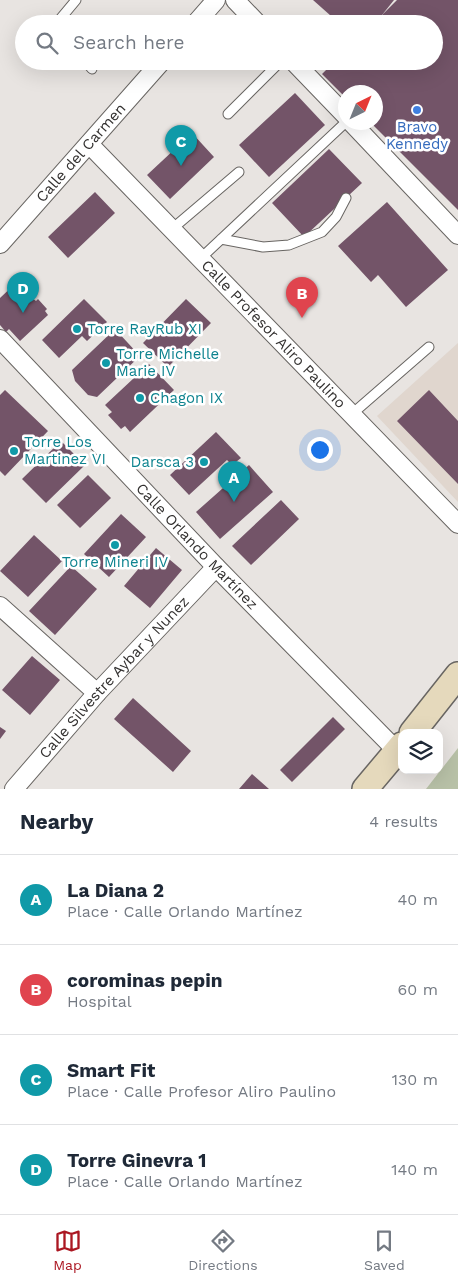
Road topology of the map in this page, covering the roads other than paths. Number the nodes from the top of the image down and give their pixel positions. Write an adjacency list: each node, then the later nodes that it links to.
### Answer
1 (76, 0): 4 (lane)
2 (216, 0): 5 (street)
3 (235, 0): 6 (street)
4 (64, 15)
5 (203, 15)
6 (249, 15)
7 (154, 70): 14 (street, Calle del Carmen)
8 (272, 70): 11 (lane)
9 (304, 70): 10 (street)
10 (338, 104)
11 (228, 114)
12 (339, 130): 19 (lane)
13 (359, 130): 18 (street)
14 (89, 144): 17 (street, Calle Profesor Aliro Paulino); 20 (street, Calle del Carmen)
15 (239, 172): 17 (lane)
16 (346, 198): 19 (lane)
17 (172, 229): 21 (street, Calle Profesor Aliro Paulino)
18 (458, 235)
19 (221, 239): 21 (lane)
20 (0, 244)
21 (200, 258): 24 (street, Calle Profesor Aliro Paulino)
22 (0, 339): 26 (street, Calle Orlando Martínez)
23 (429, 347): 24 (lane)
24 (352, 414): 25 (street, Calle Profesor Aliro Paulino)
25 (458, 524)
26 (216, 567): 29 (street, Calle Silvestre Aybar y Nunez); 31 (street, Calle Orlando Martínez)
27 (0, 606): 29 (street)
28 (458, 675): 30 (main road)
29 (97, 693): 33 (street, Calle Silvestre Aybar y Nunez)
30 (414, 729)
31 (398, 738)
32 (398, 749): 34 (main road)
33 (14, 789)
34 (365, 789)

